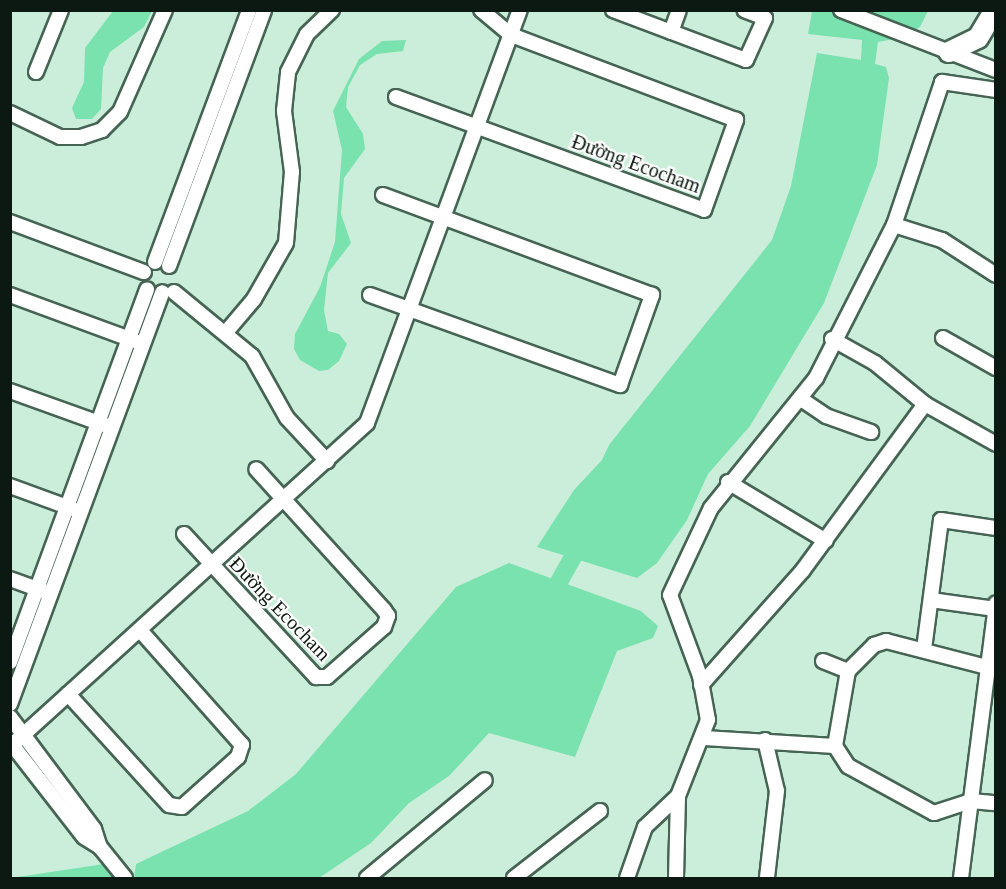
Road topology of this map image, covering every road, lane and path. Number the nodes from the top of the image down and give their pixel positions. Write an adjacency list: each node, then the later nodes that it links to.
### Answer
1 (61, 10): 17 (street)
2 (165, 10): 20 (street)
3 (249, 10): 26 (street)
4 (264, 10): 26 (street)
5 (333, 10): 34 (street)
6 (481, 10): 14 (street, Đường Ecocham)
7 (520, 10): 14 (street, Đường Ecocham)
8 (613, 10): 13 (street)
9 (680, 10): 13 (street)
10 (744, 10): 13 (street)
11 (841, 10): 15 (street)
12 (995, 10): 15 (highway)
13 (671, 32)
14 (511, 35): 21 (street, Đường Ecocham); 21 (street, Đường Ecocham)
15 (941, 48): 16 (street)
16 (996, 70)
17 (36, 72)
18 (996, 90): 25 (street)
19 (396, 97): 21 (street, Đường Ecocham)
20 (10, 113)
21 (475, 126): 23 (street, Đường Ecocham)
22 (383, 195): 23 (street)
23 (442, 217): 33 (street, Đường Ecocham); 33 (street)
24 (10, 222): 27 (street)
25 (894, 225): 28 (street); 35 (street)
26 (162, 264): 27 (street); 30 (street)
27 (144, 272): 29 (street)
28 (996, 275)
29 (147, 289): 30 (street); 36 (street)
30 (168, 292): 34 (street); 38 (street)
31 (10, 295): 36 (street)
32 (370, 295): 33 (street)
33 (409, 309): 48 (street, Đường Ecocham)
34 (227, 331): 48 (street)
35 (834, 336): 41 (street); 42 (street)
36 (128, 338): 38 (street); 43 (street)
37 (943, 338): 39 (street)
38 (142, 344): 44 (street)
39 (996, 368)
40 (10, 391): 43 (street)
41 (801, 399): 46 (street); 50 (street)
42 (925, 405): 47 (street); 56 (street)
43 (97, 422): 44 (street); 53 (street)
44 (111, 427): 53 (street)
45 (996, 427): 47 (street)
46 (871, 432)
47 (992, 442)
48 (327, 461): 52 (street, Đường Ecocham)
49 (256, 469): 52 (street, Đường Ecocham)
50 (728, 482): 56 (street); 69 (street)
51 (10, 486): 53 (street)
52 (284, 499): 57 (street, Đường Ecocham); 57 (street, Đường Ecocham)
53 (74, 509): 59 (street)
54 (996, 528): 60 (street)
55 (184, 534): 57 (street, Đường Ecocham)
56 (826, 541): 69 (street)
57 (212, 566): 62 (street, Đường Ecocham)
58 (10, 579): 59 (street)
59 (44, 591): 65 (street); 68 (street)
60 (931, 600): 61 (street); 63 (street)
61 (995, 606): 66 (street)
62 (140, 630): 70 (street, Đường Ecocham); 70 (street)
63 (924, 649): 66 (street); 67 (street)
64 (823, 661): 67 (street)
65 (10, 662)
66 (991, 669): 79 (street)
67 (848, 672): 76 (street)
68 (15, 674): 71 (street)
69 (701, 685): 73 (street)
70 (69, 694): 75 (street, Đường Ecocham)
71 (10, 704)
72 (10, 717): 75 (street)
73 (704, 738): 74 (street); 78 (street)
74 (765, 740): 76 (street); 87 (street)
75 (15, 741): 82 (street)
76 (835, 746): 79 (street)
77 (485, 780): 83 (street)
78 (678, 796): 85 (street); 86 (street)
79 (971, 801): 80 (street); 88 (street)
80 (996, 803)
81 (600, 811): 84 (street)
82 (125, 879)
83 (367, 879)
84 (514, 879)
85 (627, 879)
86 (676, 879)
87 (766, 879)
88 (961, 879)

